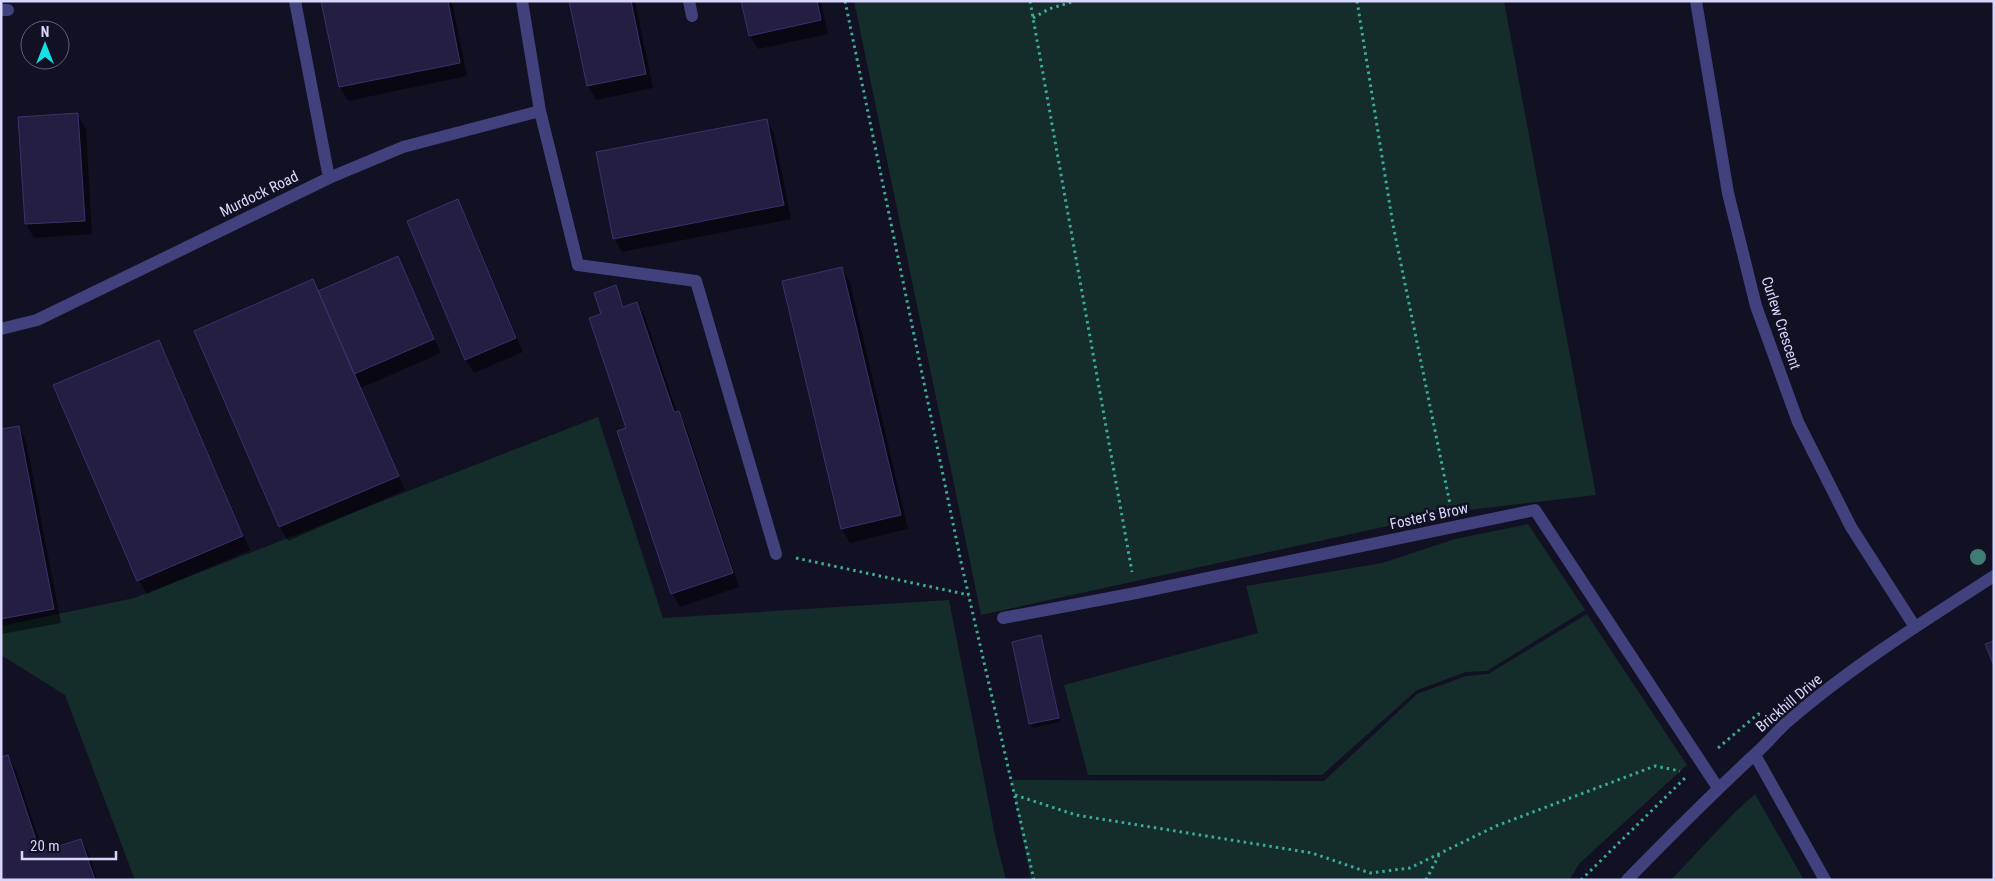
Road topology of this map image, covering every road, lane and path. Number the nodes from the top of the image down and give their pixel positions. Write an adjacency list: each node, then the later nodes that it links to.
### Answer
1 (295, 1): 12 (street)
2 (522, 1): 11 (street)
3 (689, 1): 9 (street)
4 (845, 1): 18 (path)
5 (1030, 1): 10 (path)
6 (1075, 1): 10 (path)
7 (1357, 1): 14 (path)
8 (1696, 1): 20 (street, Curlew Crescent)
9 (692, 16)
10 (1033, 18): 17 (path)
11 (540, 111): 12 (street, Murdock Road); 15 (street)
12 (329, 178): 13 (street, Murdock Road)
13 (1, 329)
14 (1456, 527): 17 (street, Foster's Brow); 23 (street, Foster's Brow)
15 (776, 554): 18 (path)
16 (1994, 576): 20 (street, Brickhill Drive)
17 (1136, 593): 19 (street, Foster's Brow)
18 (969, 595): 26 (path)
19 (1003, 618)
20 (1915, 627): 21 (street, Brickhill Drive)
21 (1786, 723): 22 (street, Brickhill Drive); 23 (path)
22 (1755, 755): 25 (street, Brickhill Drive); 32 (street)
23 (1701, 762): 25 (street, Foster's Brow); 30 (path)
24 (1680, 771): 27 (path)
25 (1718, 788): 31 (street, Brickhill Drive)
26 (1015, 795): 27 (path); 28 (path)
27 (1439, 854): 29 (path)
28 (1034, 880)
29 (1426, 880)
30 (1581, 880)
31 (1627, 880)
32 (1825, 880)

